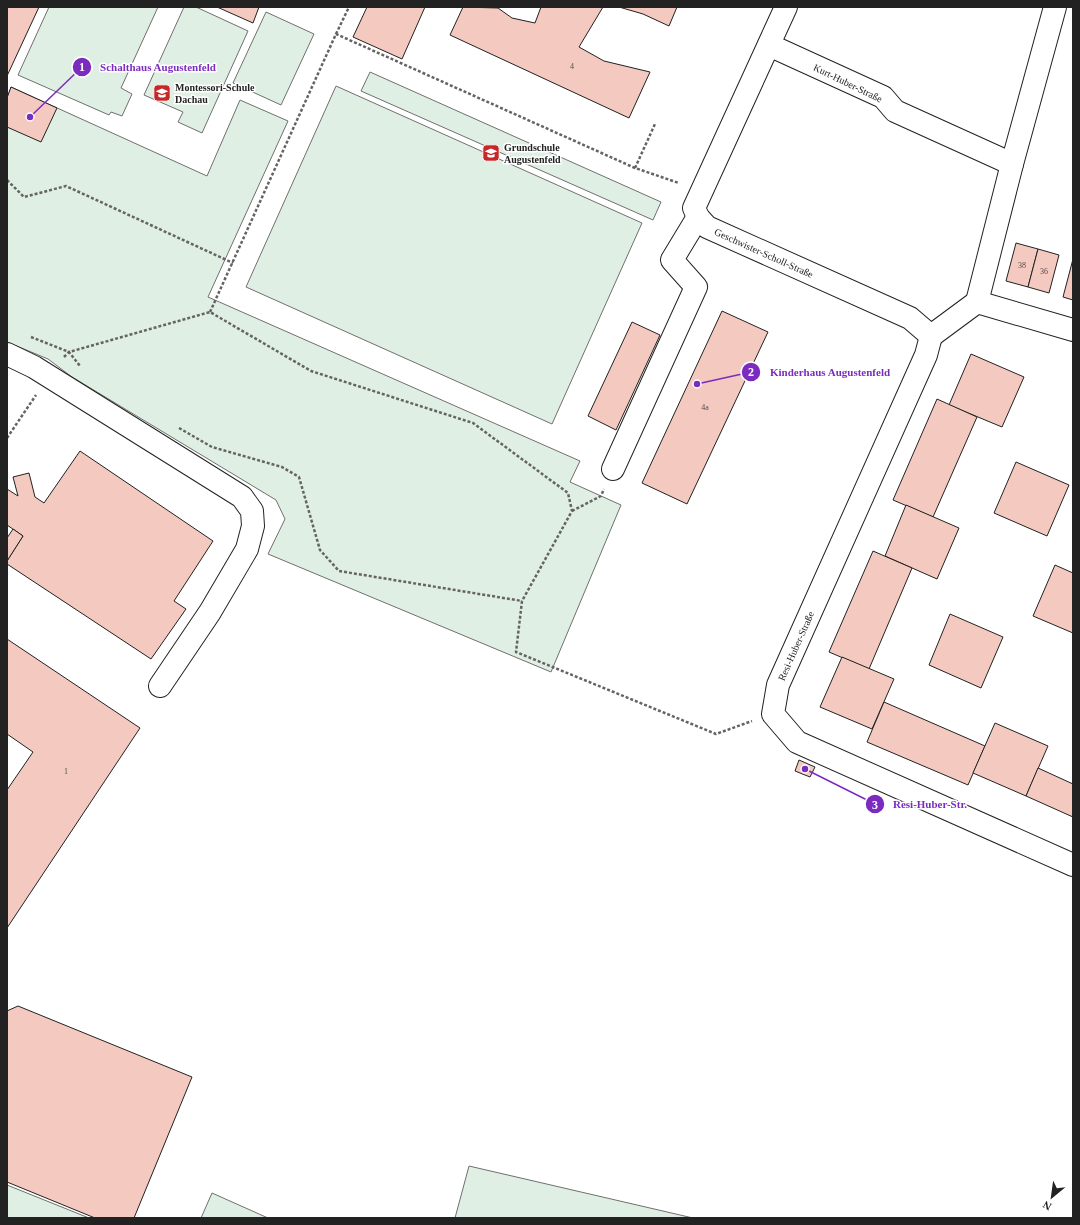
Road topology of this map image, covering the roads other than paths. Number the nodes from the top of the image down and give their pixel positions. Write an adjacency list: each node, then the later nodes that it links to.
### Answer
1 (786, 7): 3 (street)
2 (1055, 7): 4 (street)
3 (769, 46): 4 (street, Kurt-Huber-Straße); 5 (street)
4 (1012, 164): 6 (street)
5 (698, 217): 8 (street, Geschwister-Scholl-Straße); 10 (street)
6 (977, 302): 7 (street); 8 (street)
7 (1073, 330)
8 (931, 336): 12 (street, Resi-Huber-Straße)
9 (7, 354): 11 (street)
10 (613, 469)
11 (160, 686)
12 (1073, 865)

